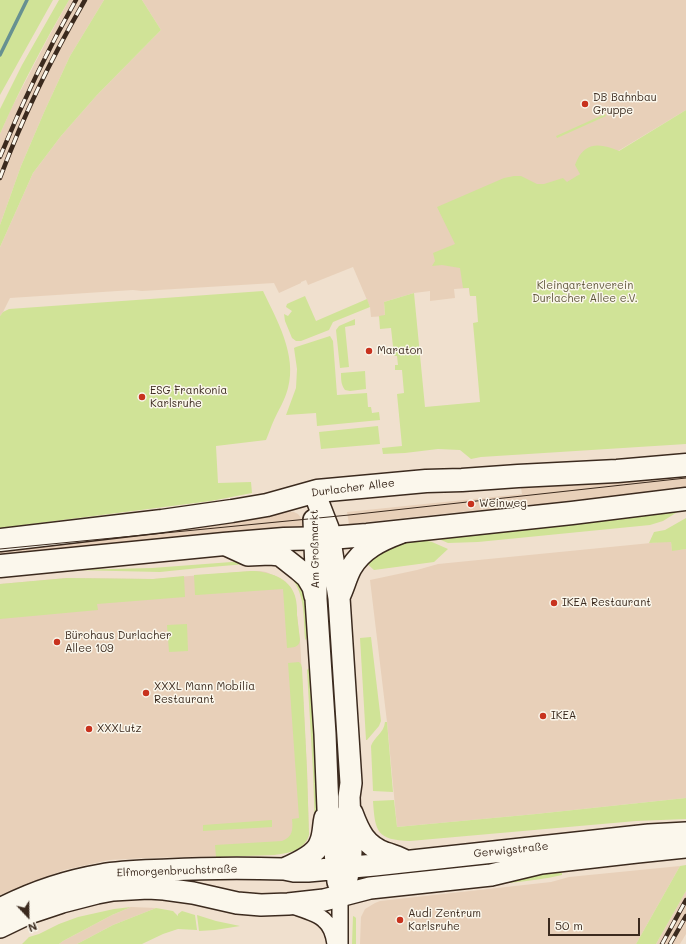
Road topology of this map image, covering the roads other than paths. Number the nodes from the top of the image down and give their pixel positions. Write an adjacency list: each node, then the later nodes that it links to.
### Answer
1 (686, 465): 2 (main road, Durlacher Allee)
2 (314, 492): 5 (main road, Am Großmarkt); 6 (main road, Durlacher Allee)
3 (686, 498): 4 (main road)
4 (403, 531): 5 (main road); 9 (main road)
5 (322, 538): 7 (main road); 9 (main road, Am Großmarkt); 10 (main road, Am Großmarkt)
6 (0, 540)
7 (224, 544): 8 (main road); 10 (main road)
8 (0, 566)
9 (339, 598): 11 (main road, Am Großmarkt)
10 (316, 599): 12 (main road, Am Großmarkt)
11 (349, 807): 15 (main road); 16 (main road, Am Großmarkt)
12 (328, 809): 16 (main road, Am Großmarkt); 17 (main road)
13 (686, 833): 15 (main road, Gerwigstraße)
14 (686, 847): 18 (main road, Gerwigstraße)
15 (407, 861): 16 (main road, Gerwigstraße)
16 (343, 868): 17 (main road, Elfmorgenbruchstraße); 18 (main road, Am Großmarkt)
17 (284, 869): 20 (main road, Elfmorgenbruchstraße)
18 (340, 896): 19 (main road, Elfmorgenbruchstraße); 23 (street, Am Großmarkt)
19 (288, 904): 21 (main road, Elfmorgenbruchstraße); 22 (street)
20 (0, 909)
21 (0, 927)
22 (335, 944)
23 (340, 944)

